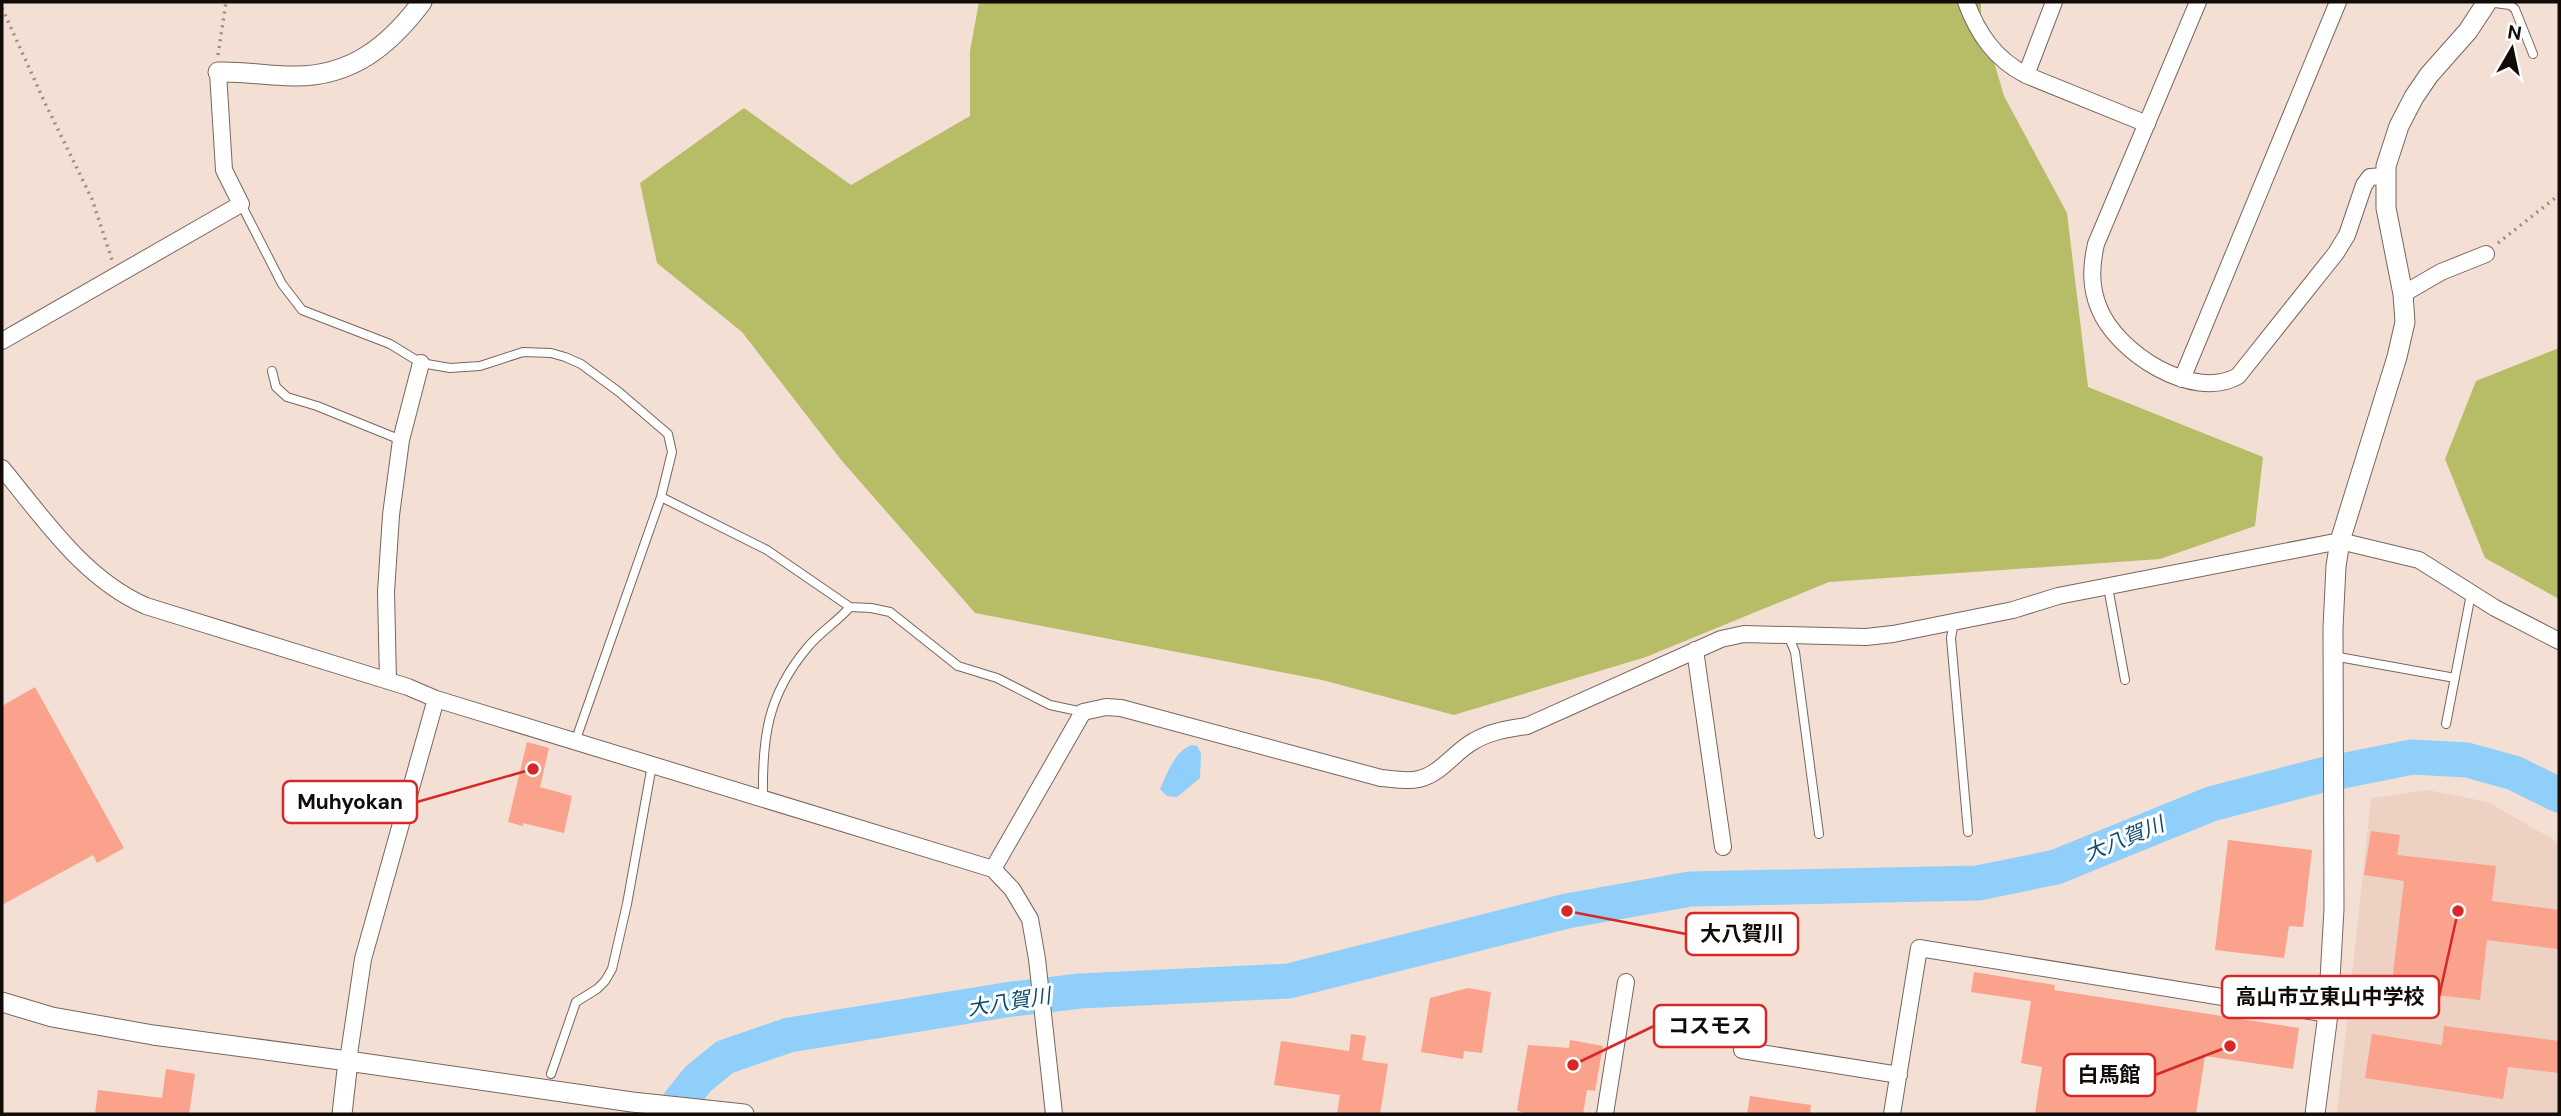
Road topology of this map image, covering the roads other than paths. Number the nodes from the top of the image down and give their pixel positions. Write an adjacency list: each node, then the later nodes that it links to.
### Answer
1 (422, 2): 8 (street)
2 (1966, 2): 9 (street)
3 (2054, 2): 9 (street)
4 (2198, 2): 10 (street)
5 (2338, 2): 18 (street)
6 (2487, 2): 7 (lane); 11 (street)
7 (2533, 54)
8 (218, 72): 12 (street)
9 (2026, 75): 10 (street)
10 (2147, 124): 18 (street)
11 (2385, 176): 14 (street); 18 (street)
12 (241, 204): 15 (street); 16 (lane)
13 (2486, 254): 14 (street)
14 (2403, 294): 22 (street)
15 (2, 341)
16 (421, 363): 19 (street); 21 (lane)
17 (272, 371): 19 (lane)
18 (2182, 379)
19 (401, 440): 33 (street)
20 (2, 468): 33 (street)
21 (661, 497): 25 (lane); 37 (lane)
22 (2340, 541): 23 (street); 24 (street); 30 (street)
23 (2108, 587): 26 (street); 32 (lane)
24 (2471, 594): 28 (street); 31 (lane)
25 (850, 607): 35 (lane); 39 (lane)
26 (1954, 622): 27 (street); 40 (lane)
27 (1788, 635): 29 (street); 41 (lane)
28 (2559, 641)
29 (1695, 650): 35 (street); 42 (street)
30 (2333, 656): 31 (lane); 46 (street)
31 (2455, 678): 36 (lane)
32 (2125, 680)
33 (388, 681): 34 (street)
34 (436, 699): 37 (street); 48 (street)
35 (1083, 712): 43 (street)
36 (2446, 724)
37 (575, 742): 38 (street)
38 (652, 765): 39 (street); 49 (lane)
39 (763, 799): 43 (street)
40 (1968, 832)
41 (1819, 835)
42 (1723, 847)
43 (992, 869): 53 (street)
44 (1626, 982): 54 (street)
45 (2, 1002): 48 (street)
46 (2328, 1014): 50 (street); 56 (street)
47 (1742, 1050): 50 (street)
48 (348, 1060): 51 (street); 52 (street)
49 (551, 1074)
50 (1899, 1074): 55 (street)
51 (342, 1114)
52 (738, 1114)
53 (1054, 1114)
54 (1605, 1114)
55 (1892, 1114)
56 (2315, 1114)

